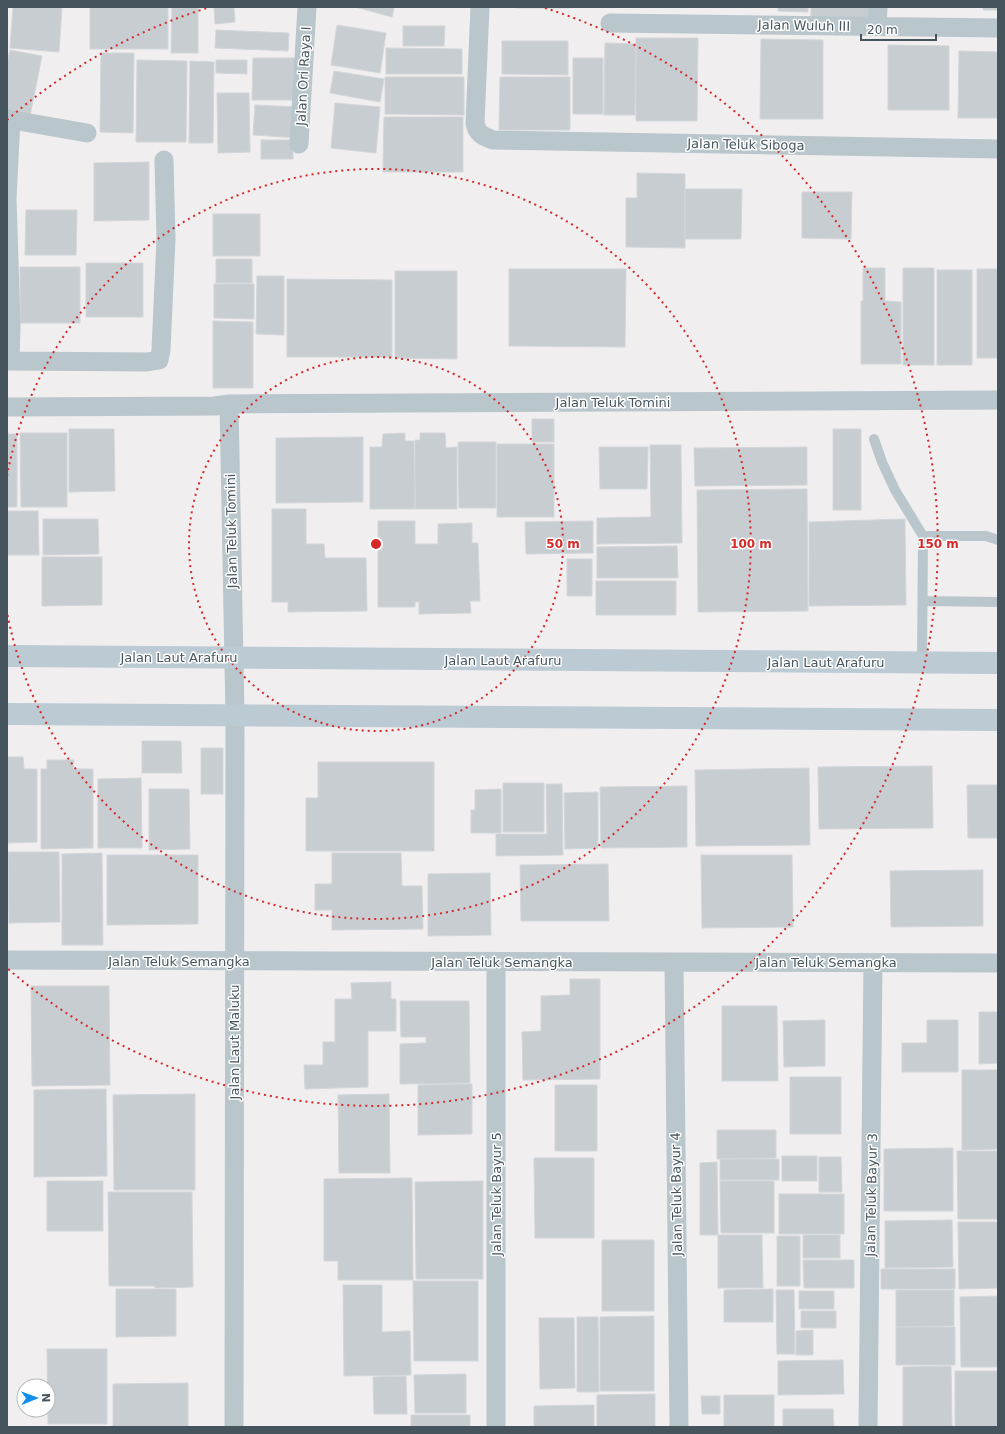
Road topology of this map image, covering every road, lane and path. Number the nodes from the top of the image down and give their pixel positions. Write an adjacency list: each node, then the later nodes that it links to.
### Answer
1 (307, 7): 9 (street, Jalan Ori Raya I)
2 (480, 7): 10 (street, Jalan Teluk Siboga)
3 (878, 7): 5 (street)
4 (610, 22): 5 (street, Jalan Wuluh III)
5 (877, 26): 6 (street, Jalan Wuluh III)
6 (998, 28)
7 (9, 120): 8 (street); 12 (street)
8 (87, 133)
9 (299, 144)
10 (998, 149)
11 (164, 160): 13 (street)
12 (7, 198): 13 (street)
13 (9, 361)
14 (998, 400): 15 (street, Jalan Teluk Tomini)
15 (229, 404): 16 (street, Jalan Teluk Tomini); 23 (street, Jalan Teluk Tomini)
16 (7, 407)
17 (874, 439): 18 (lane)
18 (924, 536): 19 (lane); 20 (lane)
19 (998, 540)
20 (923, 600): 21 (lane); 24 (lane)
21 (998, 602)
22 (7, 656): 23 (street, Jalan Laut Arafuru)
23 (234, 658): 24 (street, Jalan Laut Arafuru); 27 (street, Jalan Laut Maluku)
24 (922, 663): 25 (street, Jalan Laut Arafuru)
25 (998, 663)
26 (7, 714): 27 (street)
27 (235, 715): 28 (street); 30 (street, Jalan Laut Maluku)
28 (998, 720)
29 (7, 960): 30 (street, Jalan Teluk Semangka)
30 (234, 961): 31 (street, Jalan Teluk Semangka); 35 (street, Jalan Laut Maluku)
31 (496, 962): 32 (street, Jalan Teluk Semangka); 36 (street, Jalan Teluk Bayur 5)
32 (674, 962): 33 (street, Jalan Teluk Semangka); 37 (street, Jalan Teluk Bayur 4)
33 (873, 963): 34 (street, Jalan Teluk Semangka); 38 (street, Jalan Teluk Bayur 3)
34 (998, 963)
35 (234, 1427)
36 (496, 1427)
37 (679, 1427)
38 (868, 1427)

